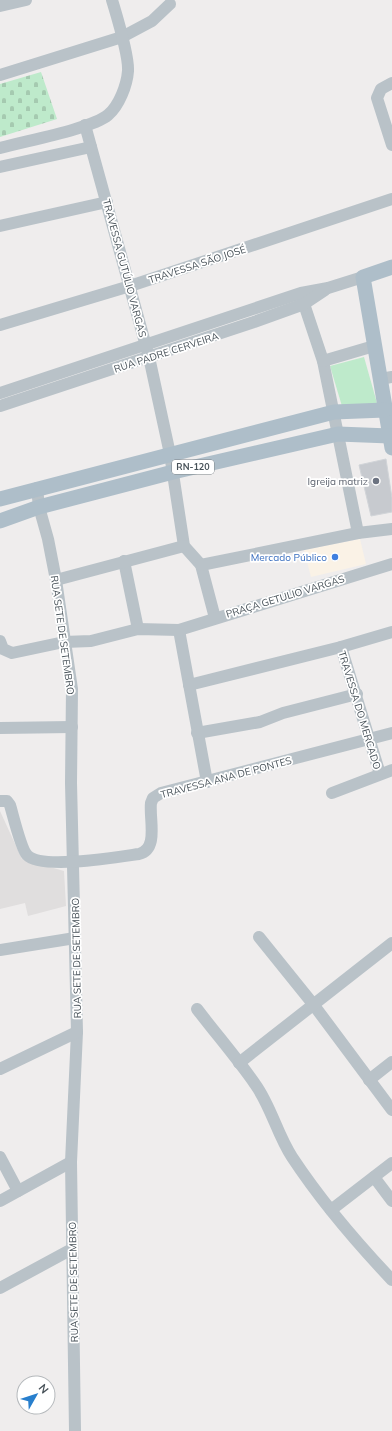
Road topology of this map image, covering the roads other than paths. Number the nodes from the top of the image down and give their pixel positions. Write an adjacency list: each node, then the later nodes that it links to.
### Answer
1 (26, 0): 4 (street)
2 (112, 0): 5 (street)
3 (170, 4): 5 (street)
4 (0, 6)
5 (122, 37): 6 (street); 8 (street)
6 (0, 75)
7 (389, 84): 9 (street)
8 (85, 125): 10 (street, TRAVESSA GUTÚLIO VARGAS); 11 (street)
9 (392, 145)
10 (91, 147): 12 (street); 14 (street, TRAVESSA GUTÚLIO VARGAS)
11 (0, 148)
12 (0, 168)
13 (392, 199): 18 (street, TRAVESSA SÃO JOSÉ)
14 (107, 202): 15 (street); 18 (street, TRAVESSA GUTÚLIO VARGAS)
15 (0, 226)
16 (392, 267): 17 (main road, RUA PADRE CERVEIRA)
17 (363, 277): 19 (street, RUA PADRE CERVEIRA); 22 (main road, RN-120)
18 (130, 286): 20 (street, TRAVESSA SÃO JOSÉ); 21 (street, TRAVESSA GUTÚLIO VARGAS)
19 (303, 298): 21 (street, RUA PADRE CERVEIRA); 23 (street, RUA PADRE CERVEIRA); 24 (street)
20 (0, 325)
21 (146, 345): 23 (street, TRAVESSA GUTÚLIO VARGAS); 26 (street, RUA PADRE CERVEIRA)
22 (374, 346): 24 (street); 25 (main road, RN-120)
23 (149, 358): 27 (street, RUA PADRE CERVEIRA); 32 (street, TRAVESSA GUTÚLIO VARGAS)
24 (323, 361): 29 (street)
25 (386, 378): 28 (main road, RN-120)
26 (0, 393)
27 (0, 406)
28 (385, 410): 29 (main road, RN-120); 31 (main road, RN-120)
29 (334, 412): 30 (street); 32 (main road, RN-120)
30 (338, 434): 31 (main road, RN-120); 33 (main road, RN-120); 39 (street)
31 (391, 442)
32 (170, 454): 33 (street, TRAVESSA GUTÚLIO VARGAS); 34 (main road, RN-120)
33 (173, 472): 36 (main road, RN-120); 40 (street, TRAVESSA GUTÚLIO VARGAS)
34 (36, 488): 35 (main road, RN-120); 36 (street, RUA SETE DE SETEMBRO)
35 (0, 499)
36 (39, 507): 37 (main road, RN-120); 44 (street, RUA SETE DE SETEMBRO)
37 (0, 521)
38 (392, 529): 39 (street)
39 (358, 533): 43 (street)
40 (184, 546): 41 (street); 43 (street)
41 (124, 561): 44 (street); 46 (street)
42 (392, 564): 45 (street, PRAÇA GETULIO VARGAS)
43 (201, 565): 45 (street)
44 (56, 580): 50 (street, RUA SETE DE SETEMBRO)
45 (214, 618): 47 (street, PRAÇA GETULIO VARGAS)
46 (138, 629): 47 (street); 50 (street)
47 (179, 630): 52 (street)
48 (389, 632): 51 (street)
49 (0, 641): 50 (street)
50 (64, 642): 54 (street, RUA SETE DE SETEMBRO)
51 (341, 647): 52 (street); 53 (street, TRAVESSA DO MERCADO)
52 (189, 685): 56 (street)
53 (357, 694): 56 (street); 58 (street, TRAVESSA DO MERCADO)
54 (72, 727): 55 (street); 63 (street, RUA SETE DE SETEMBRO)
55 (0, 728)
56 (197, 733): 60 (street)
57 (392, 733): 58 (street, TRAVESSA ANA DE PONTES)
58 (370, 739): 59 (street, TRAVESSA DO MERCADO); 60 (street, TRAVESSA ANA DE PONTES)
59 (386, 772): 61 (street)
60 (207, 782): 63 (street, TRAVESSA ANA DE PONTES)
61 (332, 792)
62 (0, 800): 63 (street)
63 (79, 860): 65 (street, RUA SETE DE SETEMBRO)
64 (259, 937): 68 (street)
65 (75, 938): 67 (street); 70 (street, RUA SETE DE SETEMBRO)
66 (392, 943): 68 (street)
67 (0, 950)
68 (313, 1004): 72 (street); 74 (street)
69 (197, 1009): 72 (street)
70 (77, 1032): 73 (street); 77 (street, RUA SETE DE SETEMBRO)
71 (392, 1062): 74 (street)
72 (239, 1063): 83 (street)
73 (0, 1069)
74 (369, 1080): 75 (street)
75 (392, 1110)
76 (0, 1157): 80 (street)
77 (71, 1162): 80 (street); 84 (street, RUA SETE DE SETEMBRO)
78 (392, 1163): 79 (street)
79 (374, 1177): 82 (street); 83 (street)
80 (18, 1191): 81 (street)
81 (0, 1201)
82 (392, 1201)
83 (331, 1210): 85 (street)
84 (72, 1249): 86 (street); 87 (street, RUA SETE DE SETEMBRO)
85 (392, 1280)
86 (0, 1288)
87 (75, 1431)

